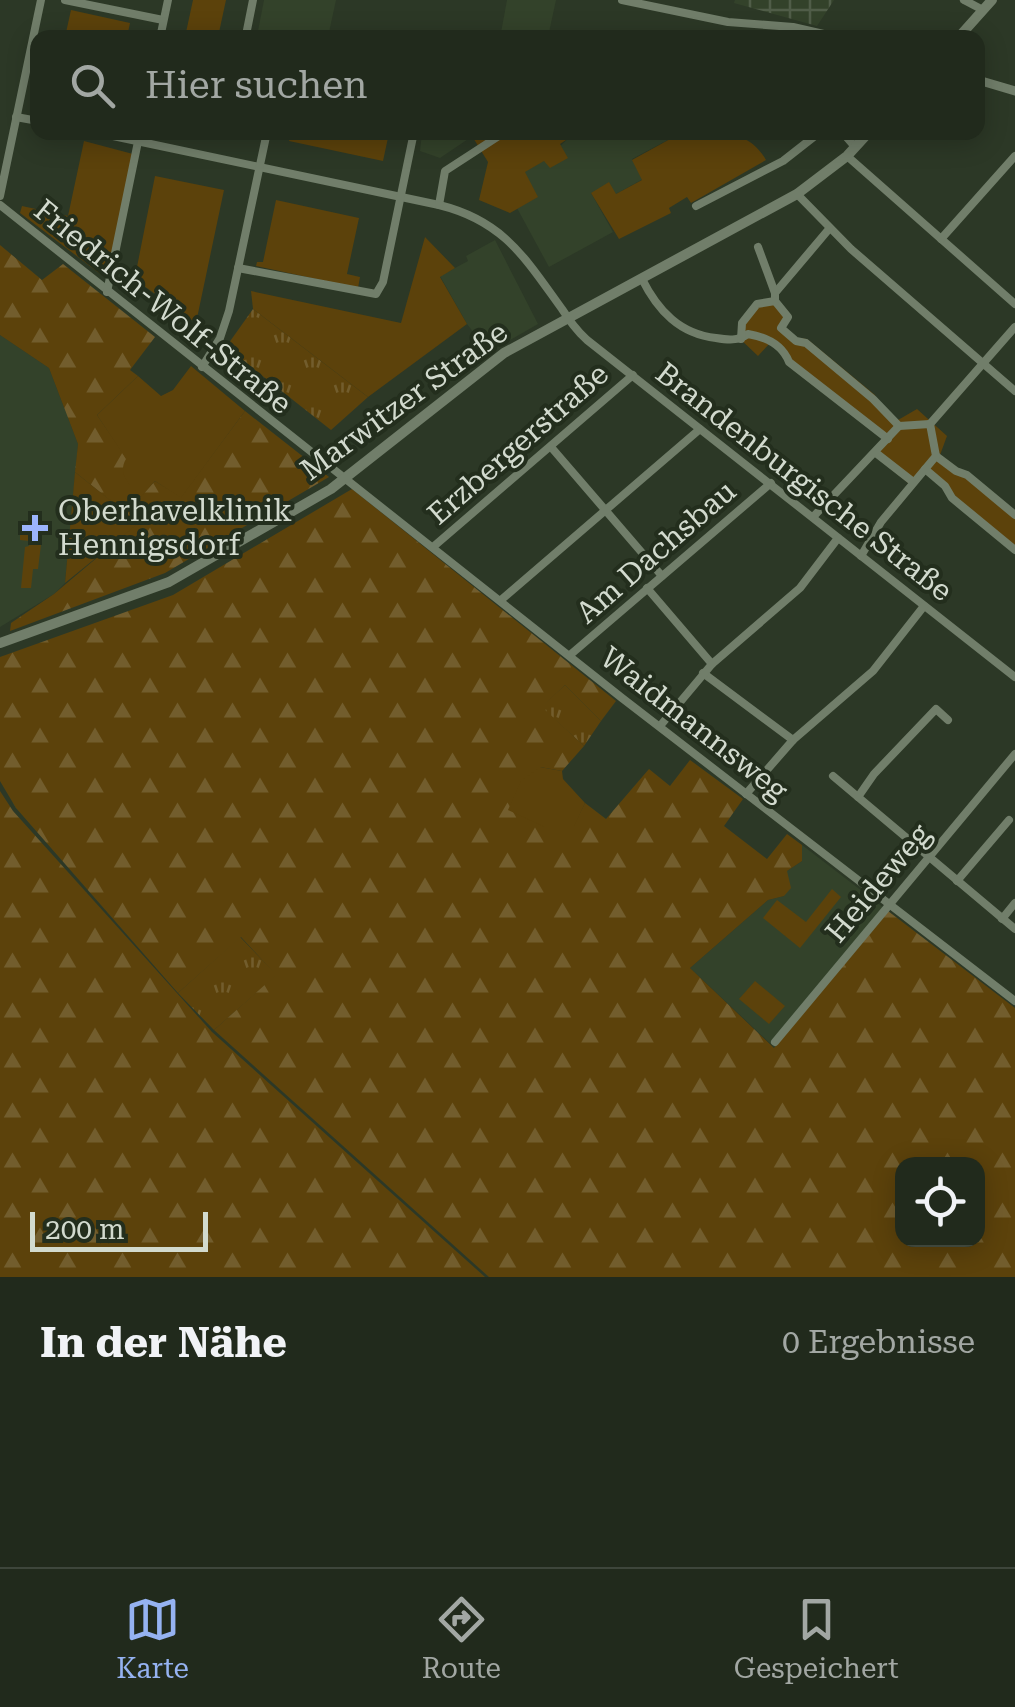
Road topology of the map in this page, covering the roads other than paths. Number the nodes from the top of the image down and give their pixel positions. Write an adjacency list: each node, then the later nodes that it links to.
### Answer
1 (41, 0): 10 (street)
2 (65, 0): 9 (street)
3 (168, 0): 9 (street)
4 (253, 0): 12 (street)
5 (622, 0): 13 (street)
6 (964, 0): 8 (street)
7 (992, 0): 8 (main road)
8 (983, 10): 14 (main road)
9 (164, 20): 11 (street)
10 (35, 30)
11 (162, 30)
12 (247, 30)
13 (810, 30)
14 (965, 30)
15 (30, 51): 18 (street)
16 (985, 82): 17 (street)
17 (1015, 91)
18 (16, 117): 19 (street); 32 (street)
19 (30, 120)
20 (138, 140): 42 (street)
21 (151, 140): 30 (street, Brandenburgische Straße)
22 (265, 140): 30 (street)
23 (412, 140): 33 (street)
24 (492, 140): 35 (street)
25 (810, 140): 36 (street)
26 (846, 140): 28 (street)
27 (862, 140): 28 (main road, Marwitzer Straße)
28 (851, 152): 31 (main road, Marwitzer Straße); 38 (street)
29 (1015, 156): 38 (street)
30 (260, 168): 33 (street, Brandenburgische Straße); 40 (street)
31 (798, 194): 37 (street); 41 (main road, Marwitzer Straße)
32 (0, 196)
33 (401, 196): 35 (street, Brandenburgische Straße); 40 (street)
34 (0, 205): 42 (street, Friedrich-Wolf-Straße)
35 (439, 205): 45 (street, Brandenburgische Straße)
36 (696, 206)
37 (829, 229): 43 (street); 50 (street)
38 (941, 239): 44 (street)
39 (758, 247): 43 (street)
40 (238, 268): 51 (street)
41 (642, 279): 45 (main road, Marwitzer Straße); 48 (street)
42 (107, 292): 51 (street, Friedrich-Wolf-Straße)
43 (775, 297): 47 (street); 48 (street)
44 (1015, 304)
45 (568, 320): 52 (street, Brandenburgische Straße); 64 (main road, Marwitzer Straße)
46 (1015, 326): 50 (street)
47 (781, 328): 49 (street); 54 (street)
48 (741, 339): 49 (street)
49 (770, 340): 55 (street)
50 (984, 362): 53 (street); 56 (street)
51 (202, 367): 64 (street, Friedrich-Wolf-Straße)
52 (632, 376): 58 (street, Brandenburgische Straße); 60 (street, Erzbergerstraße)
53 (1015, 391)
54 (876, 406): 55 (street); 57 (street)
55 (865, 419): 59 (street)
56 (930, 424): 57 (street); 62 (street)
57 (899, 426): 59 (street)
58 (700, 429): 66 (street, Brandenburgische Straße); 67 (street)
59 (888, 439): 61 (street)
60 (550, 447): 67 (street); 71 (street, Erzbergerstraße)
61 (876, 453): 65 (street); 69 (street)
62 (936, 456): 63 (street); 68 (street)
63 (925, 470): 65 (street); 72 (street)
64 (347, 480): 71 (street, Waidmannsweg); 78 (main road, Marwitzer Straße)
65 (912, 482): 73 (street)
66 (770, 484): 69 (street, Brandenburgische Straße); 74 (street, Am Dachsbau)
67 (604, 510): 74 (street); 76 (street)
68 (1015, 515)
69 (813, 517): 70 (street, Brandenburgische Straße)
70 (838, 538): 73 (street, Brandenburgische Straße); 80 (street)
71 (433, 547): 76 (street, Waidmannsweg)
72 (1015, 550)
73 (861, 556): 77 (street, Brandenburgische Straße)
74 (662, 576): 75 (street, Am Dachsbau)
75 (646, 588): 79 (street, Am Dachsbau); 80 (street)
76 (502, 600): 79 (street, Waidmannsweg)
77 (924, 606): 82 (street, Brandenburgische Straße); 85 (street)
78 (0, 643)
79 (570, 656): 84 (street, Waidmannsweg)
80 (712, 664): 81 (street)
81 (702, 673): 84 (street); 85 (street)
82 (1015, 677)
83 (948, 720): 89 (street)
84 (660, 726): 88 (street, Waidmannsweg)
85 (793, 740): 88 (street)
86 (1015, 754): 91 (street, Heideweg)
87 (833, 776): 89 (street)
88 (746, 794): 93 (street, Waidmannsweg)
89 (858, 797): 91 (street)
90 (1009, 820): 92 (street)
91 (930, 858): 92 (street); 93 (street, Heideweg)
92 (957, 881): 95 (street)
93 (890, 904): 97 (street, Waidmannsweg); 98 (street, Heideweg)
94 (1015, 904): 95 (street)
95 (1002, 919): 96 (street)
96 (1015, 929)
97 (1015, 1001)
98 (774, 1042)

